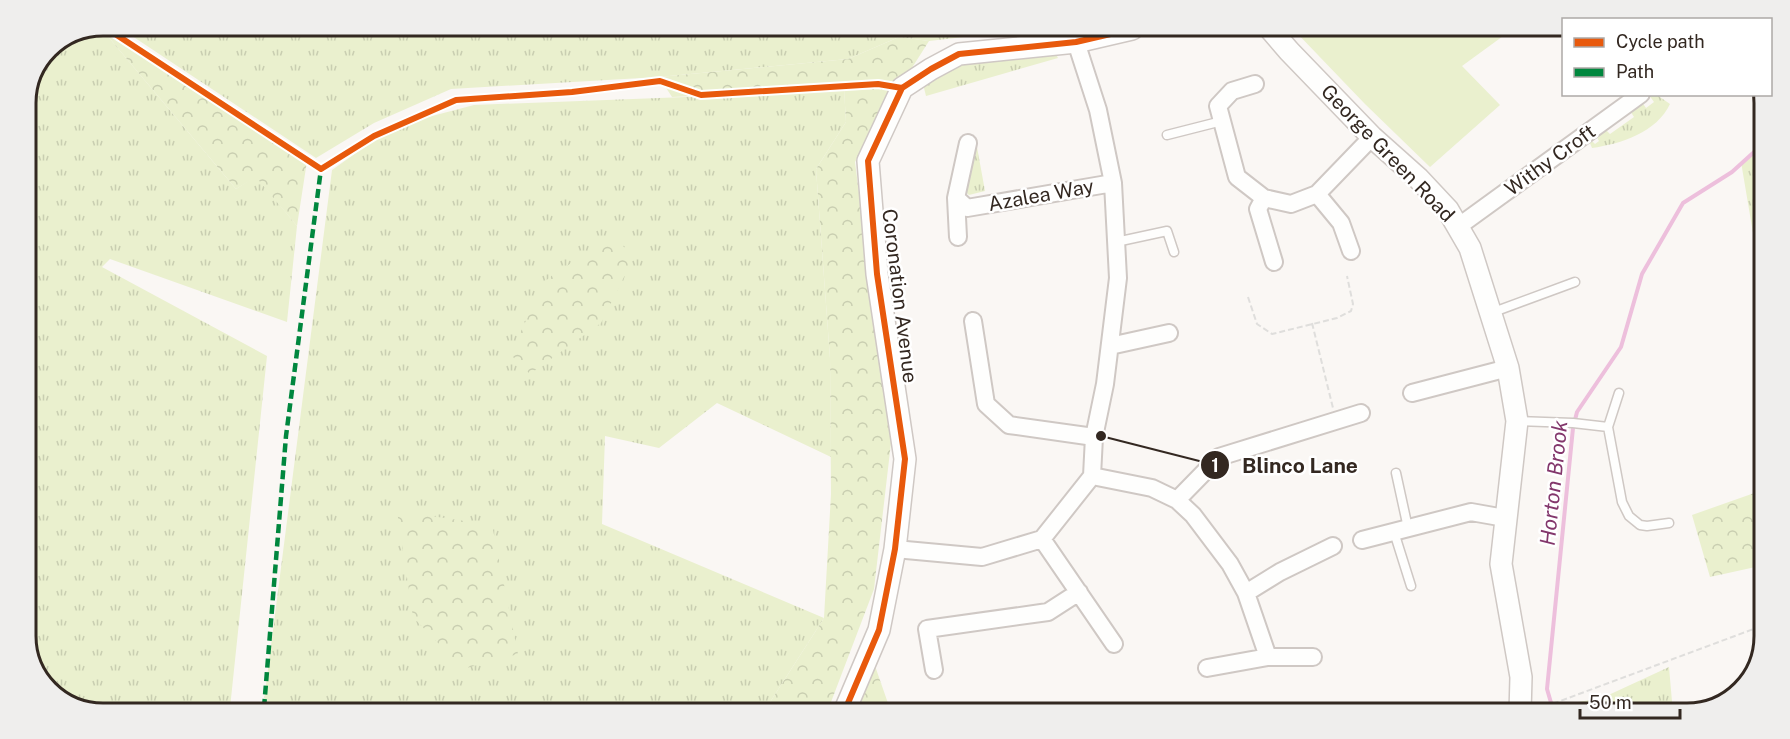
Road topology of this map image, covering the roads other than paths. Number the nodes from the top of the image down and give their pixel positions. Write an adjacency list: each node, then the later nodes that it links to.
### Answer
1 (1102, 36): 3 (street, Coronation Avenue)
2 (1276, 36): 8 (street, George Green Road)
3 (1076, 42): 10 (street); 41 (street, Coronation Avenue)
4 (1255, 84): 6 (street)
5 (1638, 96): 14 (street, Withy Croft)
6 (1222, 121): 7 (lane); 13 (street)
7 (1167, 135)
8 (1372, 137): 11 (street); 14 (street, George Green Road)
9 (968, 143): 12 (street, Azalea Way)
10 (1113, 183): 12 (street, Azalea Way); 16 (street)
11 (1317, 194): 13 (street); 17 (street)
12 (956, 198): 15 (street)
13 (1264, 198): 19 (street)
14 (1459, 226): 21 (street, George Green Road)
15 (958, 237)
16 (1116, 242): 18 (lane); 24 (street)
17 (1351, 251)
18 (1174, 252)
19 (1274, 262)
20 (1575, 282): 21 (lane)
21 (1491, 313): 25 (street, George Green Road)
22 (973, 321): 31 (street)
23 (1169, 333): 24 (street)
24 (1110, 346): 31 (street)
25 (1508, 368): 26 (street); 29 (street, George Green Road)
26 (1412, 393)
27 (1619, 393): 30 (lane)
28 (1361, 413): 34 (street)
29 (1517, 421): 30 (lane); 35 (street, George Green Road)
30 (1608, 427): 36 (lane)
31 (1094, 437): 33 (street)
32 (1396, 473): 37 (lane)
33 (1092, 476): 34 (street); 38 (street)
34 (1177, 500): 44 (street)
35 (1505, 518): 37 (street); 51 (street, George Green Road)
36 (1669, 523)
37 (1401, 530): 39 (street); 42 (lane)
38 (1042, 539): 41 (street); 43 (street)
39 (1362, 540)
40 (1334, 546): 44 (street)
41 (895, 549): 50 (street, Coronation Avenue)
42 (1411, 586)
43 (1079, 592): 45 (street); 49 (street)
44 (1246, 593): 46 (street)
45 (1114, 644)
46 (1268, 657): 47 (street); 48 (street)
47 (1313, 657)
48 (1207, 668)
49 (934, 670)
50 (848, 703)
51 (1520, 703)

